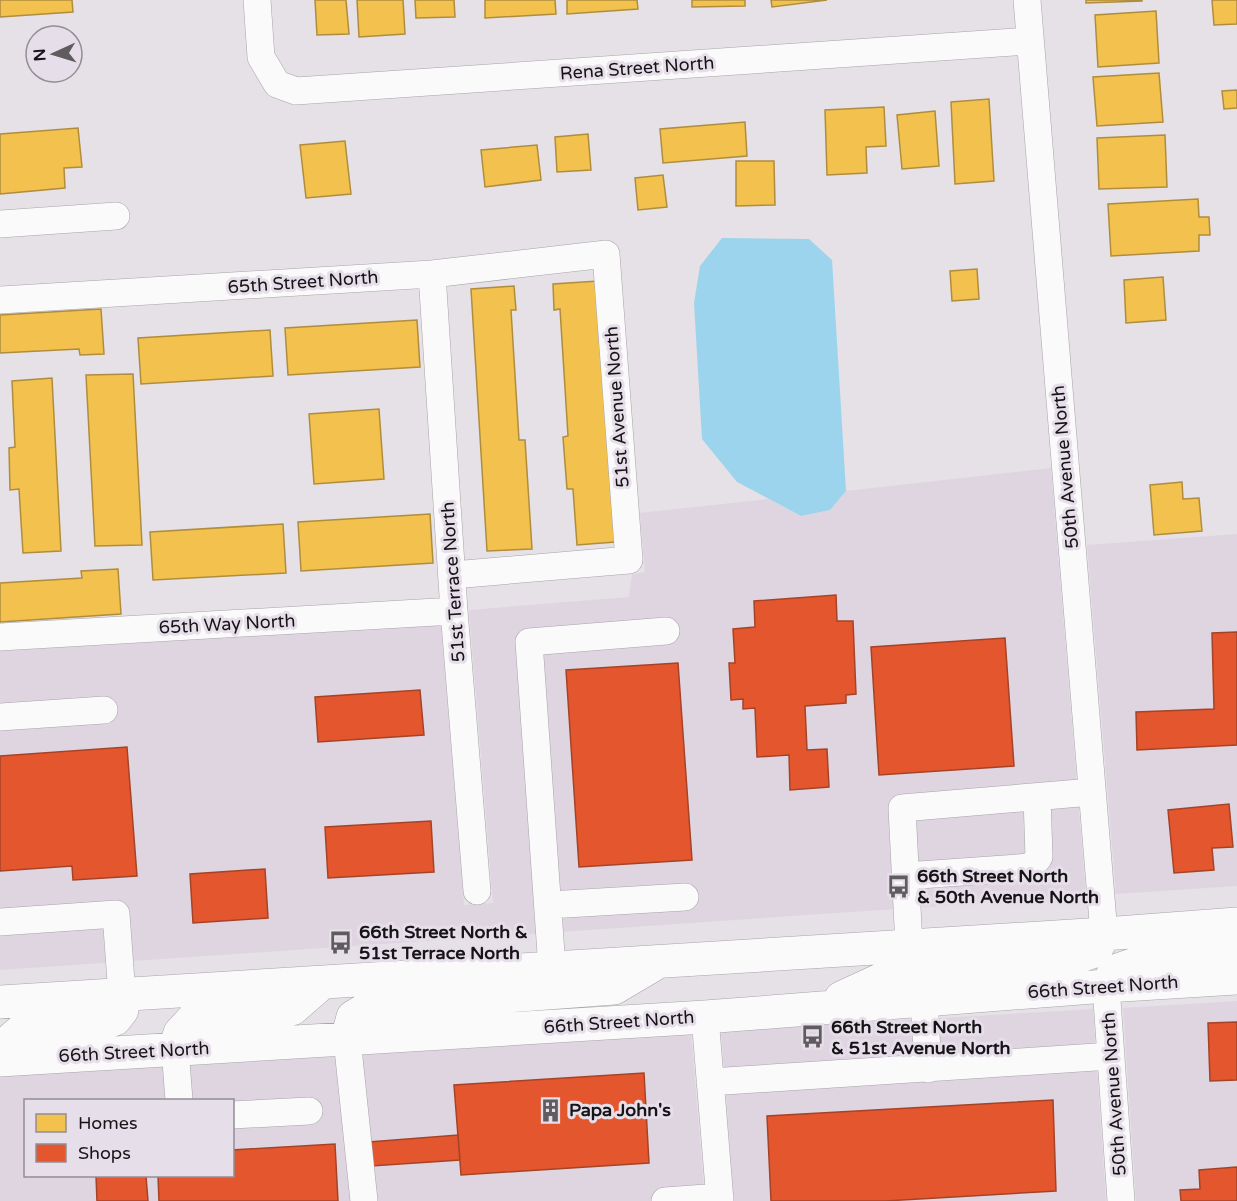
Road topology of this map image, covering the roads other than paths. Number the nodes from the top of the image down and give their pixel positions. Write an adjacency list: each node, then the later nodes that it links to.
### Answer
1 (257, 0): 3 (street, Rena Street North)
2 (1028, 0): 3 (street, 50th Avenue North)
3 (1030, 41): 15 (street, 50th Avenue North)
4 (116, 216): 5 (street)
5 (0, 224)
6 (606, 254): 7 (street, 65th Street North); 9 (street, 51st Avenue North)
7 (432, 274): 8 (street, 65th Street North); 9 (street, 51st Terrace North)
8 (0, 300)
9 (453, 575): 10 (street, 51st Terrace North)
10 (454, 610): 12 (street, 65th Way North); 18 (street, 51st Terrace North)
11 (666, 631): 20 (street)
12 (0, 637)
13 (104, 710): 14 (street)
14 (0, 717)
15 (1092, 792): 16 (street); 23 (street, 50th Avenue North)
16 (1037, 797): 17 (street); 17 (street)
17 (905, 876): 24 (street)
18 (477, 891)
19 (685, 897): 20 (street)
20 (549, 905): 27 (street)
21 (0, 922): 31 (street)
22 (1237, 924): 23 (main road)
23 (1104, 934): 24 (main road); 34 (main road)
24 (909, 946): 26 (main road)
25 (1237, 952): 30 (main road)
26 (660, 961): 27 (main road); 36 (main road)
27 (552, 968): 29 (main road)
28 (1237, 978): 30 (main road, 66th Street North)
29 (323, 982): 31 (main road); 38 (main road)
30 (1107, 986): 32 (main road, 66th Street North); 39 (street, 50th Avenue North)
31 (122, 995): 33 (main road); 37 (main road)
32 (924, 1000): 34 (main road, 66th Street North); 41 (street)
33 (0, 1002)
34 (818, 1008): 35 (main road, 66th Street North)
35 (705, 1017): 36 (main road, 66th Street North); 42 (street)
36 (347, 1039): 38 (main road, 66th Street North); 47 (street)
37 (0, 1049)
38 (175, 1049): 40 (main road, 66th Street North); 43 (street)
39 (1111, 1056): 41 (street); 49 (street, 50th Avenue North)
40 (0, 1060)
41 (928, 1069): 42 (street)
42 (710, 1082): 46 (street)
43 (179, 1099)
44 (309, 1111): 45 (street)
45 (234, 1115)
46 (720, 1199): 48 (street)
47 (364, 1201)
48 (665, 1201)
49 (1121, 1201)

